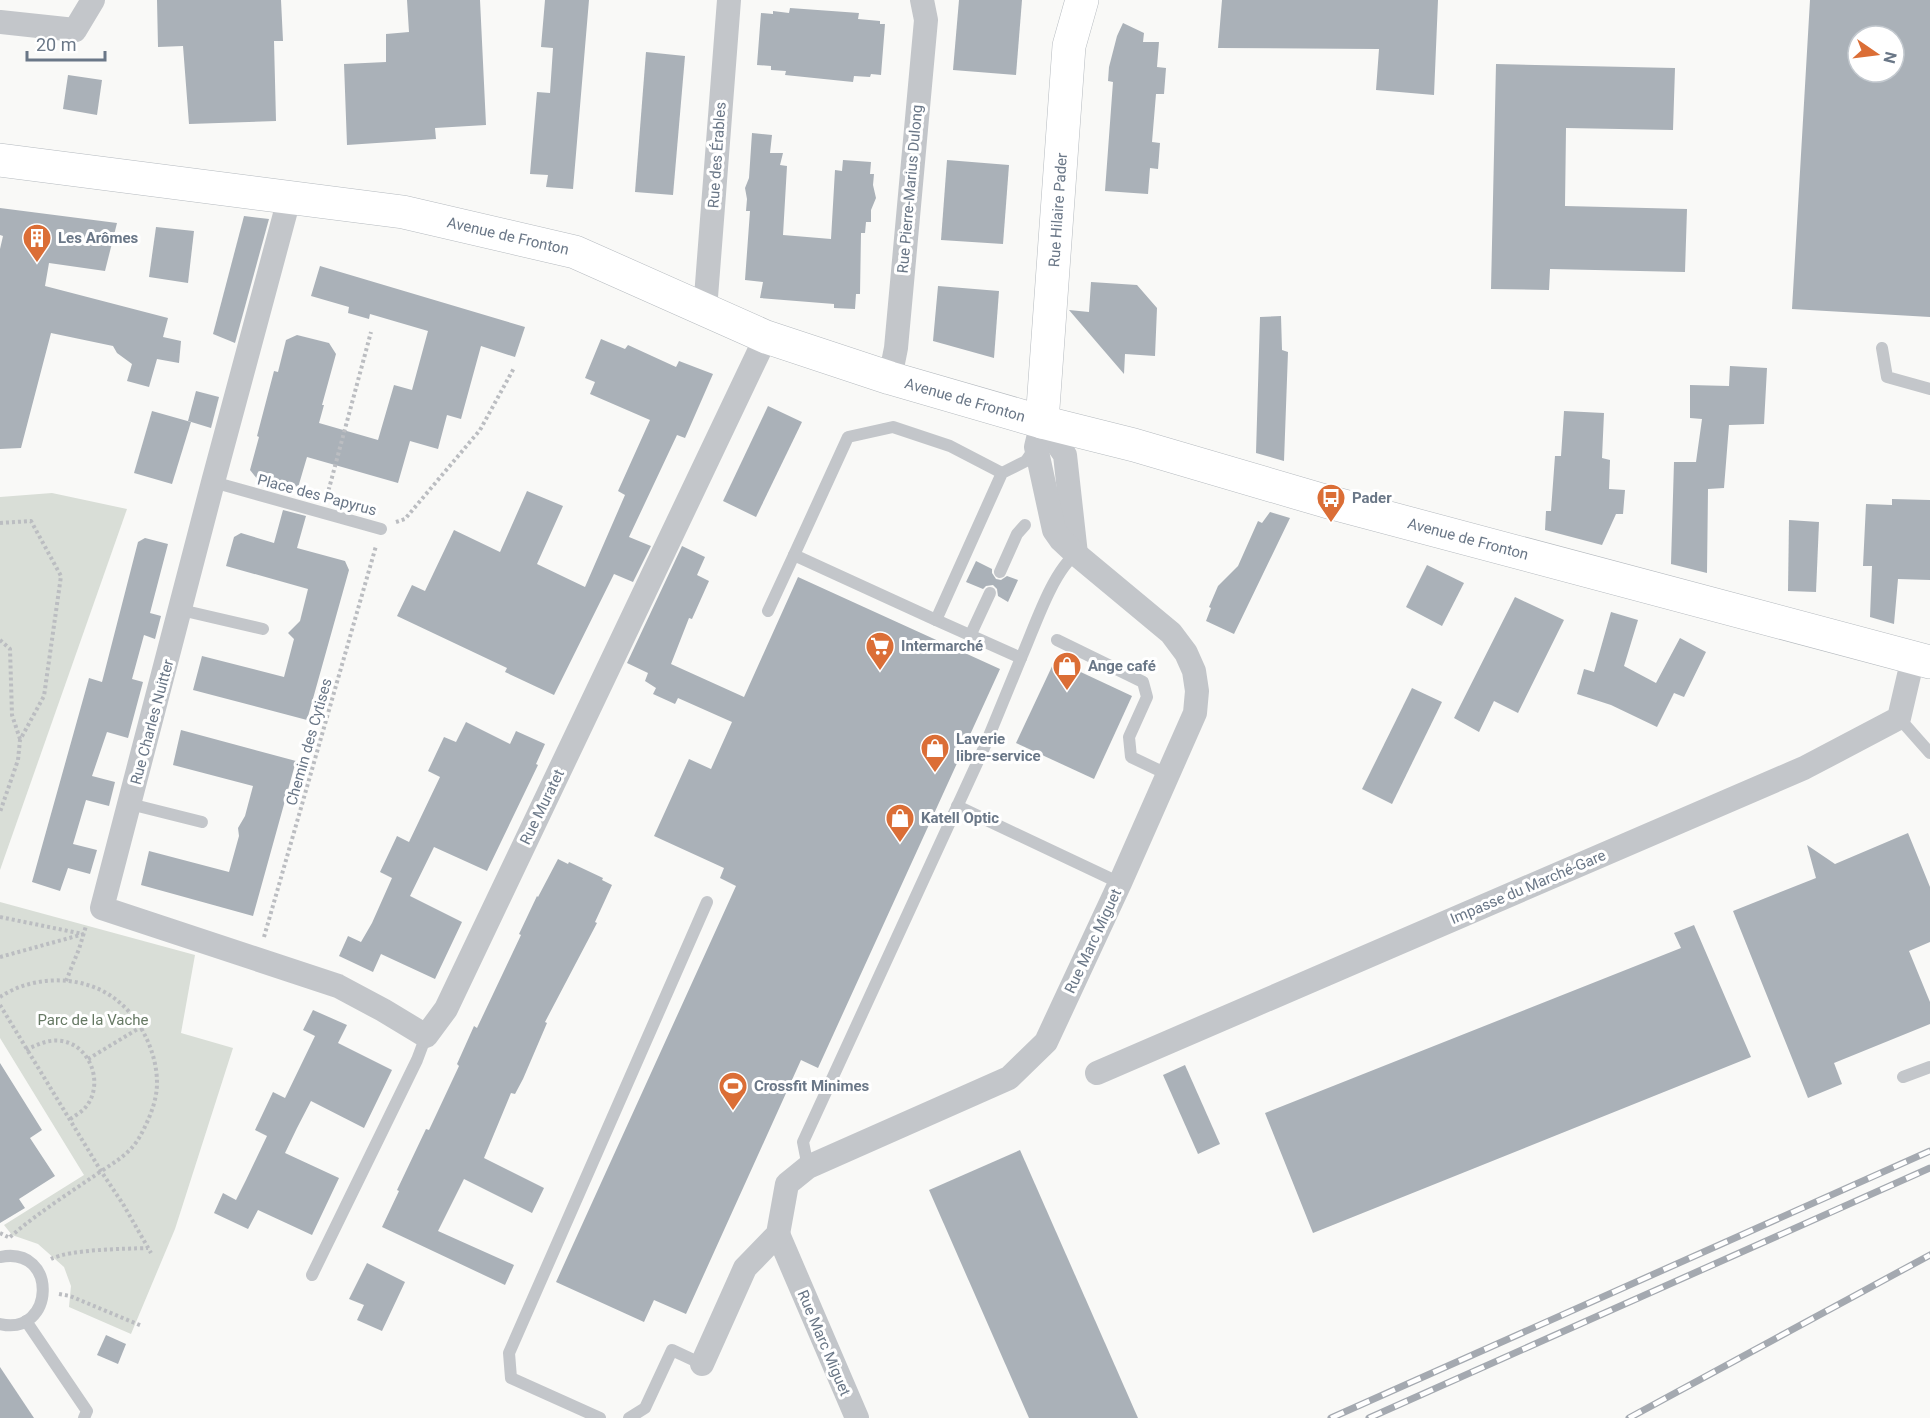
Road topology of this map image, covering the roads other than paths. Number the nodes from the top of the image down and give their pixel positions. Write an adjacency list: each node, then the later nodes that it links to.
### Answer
1 (93, 0): 5 (street)
2 (729, 0): 8 (street, Rue des Érables)
3 (922, 0): 11 (street, Rue Pierre-Marius Dulong)
4 (1082, 0): 13 (street, Rue Hilaire Pader)
5 (0, 22)
6 (0, 160): 7 (street, Avenue de Fronton)
7 (288, 196): 8 (street, Avenue de Fronton); 15 (street, Rue Charles Nuitter)
8 (705, 310): 9 (street, Avenue de Fronton)
9 (766, 337): 11 (street, Avenue de Fronton); 38 (street, Rue Muratet)
10 (1882, 348): 12 (lane)
11 (890, 378): 13 (street, Avenue de Fronton)
12 (1930, 389)
13 (1039, 434): 14 (lane); 18 (street); 29 (street, Avenue de Fronton)
14 (1002, 473): 19 (lane); 24 (lane)
15 (213, 482): 17 (lane, Place des Papyrus); 22 (street, Rue Charles Nuitter)
16 (1025, 525): 20 (lane)
17 (381, 529)
18 (1076, 554): 28 (lane); 32 (street, Rue Marc Miguet)
19 (794, 555): 23 (lane); 24 (lane)
20 (999, 572)
21 (990, 593): 26 (lane)
22 (181, 610): 25 (lane); 33 (street, Rue Charles Nuitter)
23 (768, 611)
24 (936, 620): 26 (lane)
25 (263, 629)
26 (970, 636): 28 (lane)
27 (1057, 640): 32 (lane)
28 (1022, 658): 34 (lane)
29 (1922, 660): 30 (street)
30 (1899, 718): 31 (lane); 40 (street, Impasse du Marché-Gare)
31 (1930, 753)
32 (1169, 775): 36 (street, Rue Marc Miguet)
33 (130, 804): 35 (lane); 38 (street, Rue Charles Nuitter)
34 (957, 806): 36 (lane); 42 (lane)
35 (202, 822)
36 (1120, 883): 42 (street, Rue Marc Miguet)
37 (706, 902): 50 (lane)
38 (426, 1036): 45 (lane, Rue Muratet)
39 (1930, 1067): 41 (lane)
40 (1097, 1073)
41 (1903, 1077)
42 (808, 1167): 43 (street, Rue Marc Miguet)
43 (778, 1234): 48 (street); 52 (street, Rue Marc Miguet)
44 (4, 1256): 46 (lane)
45 (312, 1275)
46 (26, 1321): 47 (lane); 49 (lane)
47 (0, 1324)
48 (702, 1364): 51 (lane)
49 (84, 1418)
50 (600, 1418)
51 (629, 1418)
52 (857, 1418)

